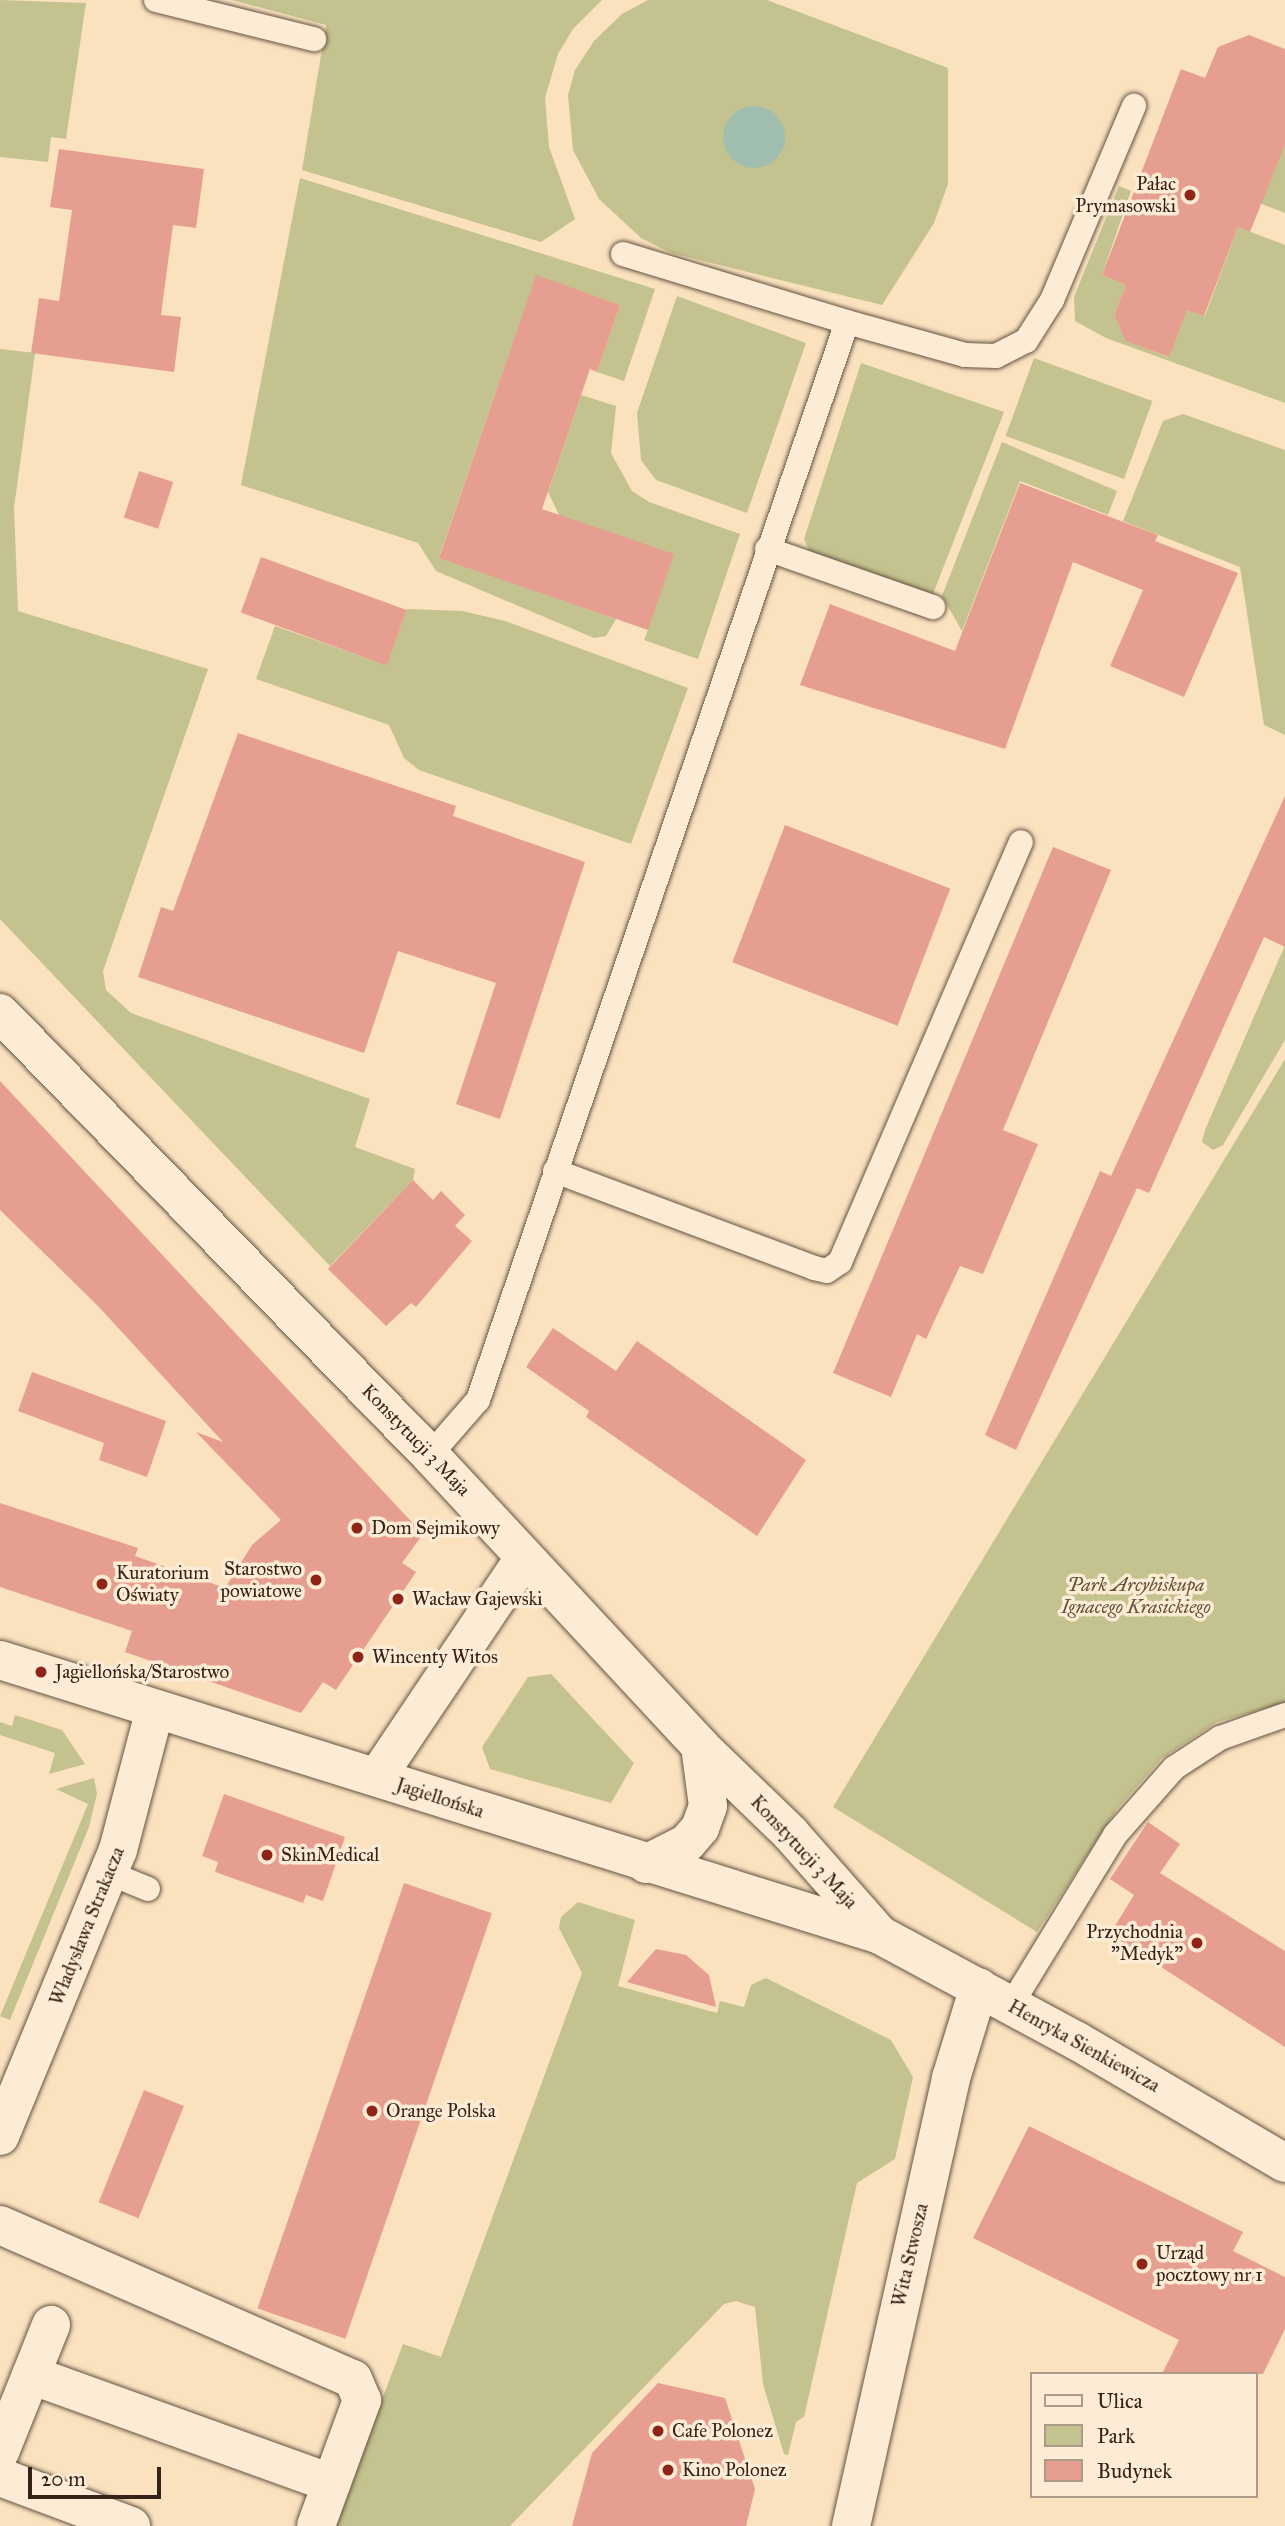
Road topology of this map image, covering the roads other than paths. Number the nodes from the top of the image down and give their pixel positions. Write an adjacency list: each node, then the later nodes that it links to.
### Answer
1 (156, 0): 2 (lane)
2 (314, 39)
3 (1134, 106): 5 (lane)
4 (623, 254): 5 (lane)
5 (847, 322): 6 (lane)
6 (767, 549): 7 (lane); 10 (lane)
7 (933, 607)
8 (1021, 842): 10 (lane)
9 (9, 1032): 11 (street, Konstytucji 3 Maja)
10 (555, 1171): 11 (lane)
11 (430, 1455): 12 (street, Konstytucji 3 Maja)
12 (524, 1558): 16 (street, Konstytucji 3 Maja); 17 (street)
13 (0, 1660): 14 (street, Jagiellońska)
14 (155, 1709): 17 (street, Jagiellońska); 19 (street, Władysława Strakacza)
15 (1285, 1715): 22 (lane)
16 (701, 1746): 18 (street); 21 (street, Konstytucji 3 Maja)
17 (377, 1777): 18 (street, Jagiellońska)
18 (646, 1864): 21 (street, Jagiellońska)
19 (109, 1873): 20 (lane); 23 (street, Władysława Strakacza)
20 (148, 1889)
21 (880, 1935): 22 (street, Henryka Sienkiewicza)
22 (995, 1996): 24 (street, Henryka Sienkiewicza); 33 (street, Wita Stwosza)
23 (0, 2136)
24 (1285, 2163)
25 (0, 2225): 30 (street)
26 (51, 2325): 27 (street)
27 (31, 2375): 28 (street); 30 (street)
28 (0, 2452)
29 (0, 2477): 31 (street)
30 (331, 2483): 32 (street)
31 (131, 2526)
32 (316, 2526)
33 (851, 2526)

